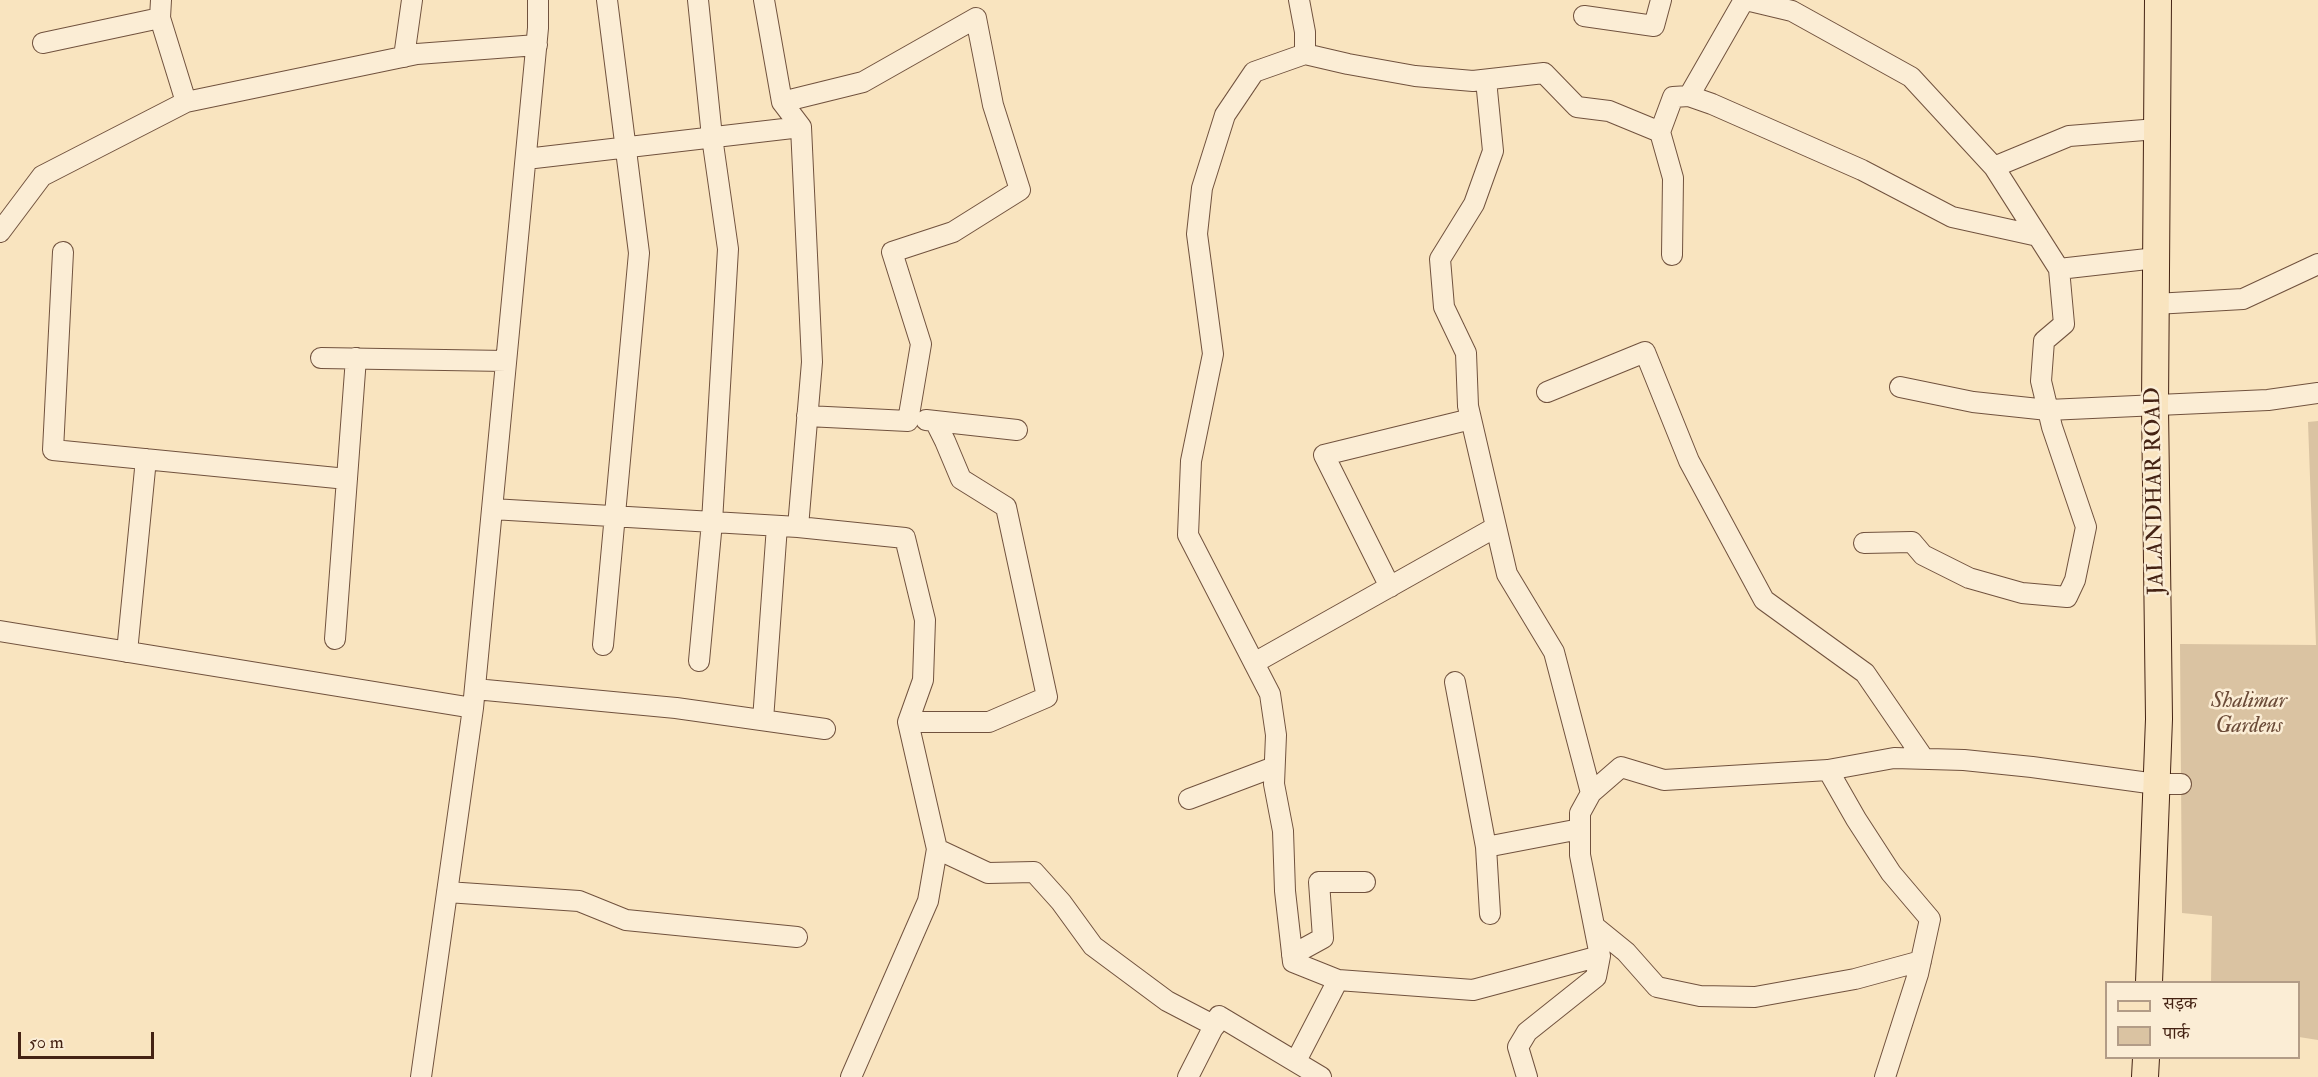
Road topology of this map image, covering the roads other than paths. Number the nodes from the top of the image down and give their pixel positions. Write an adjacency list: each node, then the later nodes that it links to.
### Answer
1 (412, 0): 15 (street)
2 (537, 0): 13 (street)
3 (607, 0): 24 (street)
4 (698, 0): 23 (street)
5 (764, 0): 19 (street)
6 (1299, 0): 14 (street)
7 (1661, 0): 11 (street)
8 (1745, 0): 17 (street); 26 (street)
9 (2158, 0): 21 (main road, JALANDHAR ROAD)
10 (160, 9): 12 (street); 18 (street)
11 (1584, 16)
12 (43, 43)
13 (537, 45): 15 (street); 25 (street)
14 (1305, 54): 16 (street); 63 (street)
15 (404, 57): 18 (street)
16 (1486, 80): 22 (street); 45 (street)
17 (1689, 96): 22 (street); 28 (street)
18 (186, 102): 27 (street)
19 (782, 102): 20 (street); 44 (street)
20 (801, 127): 23 (street); 43 (street)
21 (2157, 129): 26 (street); 31 (main road, JALANDHAR ROAD)
22 (1660, 132): 30 (street)
23 (712, 137): 24 (street); 52 (street)
24 (625, 147): 25 (street); 51 (street)
25 (526, 159): 37 (street)
26 (1994, 167): 28 (street)
27 (0, 232)
28 (2038, 236): 33 (street)
29 (63, 252): 48 (street)
30 (1672, 255)
31 (2156, 258): 33 (street); 34 (main road, JALANDHAR ROAD)
32 (2318, 264): 34 (street)
33 (2059, 269): 42 (street)
34 (2155, 304): 41 (main road, JALANDHAR ROAD)
35 (321, 358): 36 (street)
36 (356, 358): 37 (street); 49 (street)
37 (506, 361): 50 (street)
38 (1900, 387): 42 (street)
39 (1547, 392): 69 (street)
40 (2318, 393): 41 (street)
41 (2154, 406): 42 (street); 72 (main road, JALANDHAR ROAD)
42 (2048, 410): 56 (street)
43 (807, 416): 44 (street); 54 (street)
44 (908, 418): 46 (street)
45 (1471, 419): 55 (street); 57 (street)
46 (935, 421): 47 (street); 67 (street)
47 (1017, 430)
48 (146, 459): 49 (street); 61 (street)
49 (347, 479): 59 (street)
50 (492, 508): 51 (street); 65 (street)
51 (615, 516): 52 (street); 60 (street)
52 (712, 522): 53 (street); 62 (street)
53 (777, 526): 54 (street); 66 (street)
54 (798, 527): 67 (street)
55 (1496, 527): 57 (street); 73 (street)
56 (1864, 543)
57 (1390, 587): 63 (street)
58 (0, 631): 61 (street)
59 (335, 639)
60 (603, 645)
61 (127, 652): 65 (street)
62 (699, 661)
63 (1254, 663): 70 (street)
64 (1455, 682): 76 (street)
65 (474, 699): 66 (street); 79 (street)
66 (763, 720): 68 (street)
67 (908, 722): 77 (street)
68 (825, 729)
69 (1924, 759): 71 (street); 72 (street)
70 (1275, 767): 74 (street); 83 (street)
71 (1828, 770): 73 (street); 85 (street)
72 (2169, 784): 87 (main road, JALANDHAR ROAD)
73 (1591, 793): 75 (street)
74 (1189, 799)
75 (1580, 829): 76 (street); 81 (street)
76 (1486, 847): 80 (street)
77 (937, 849): 88 (street); 92 (street)
78 (1365, 882): 83 (street)
79 (447, 892): 82 (street); 91 (street)
80 (1490, 914)
81 (1594, 926): 84 (street); 85 (street)
82 (797, 937)
83 (1292, 955): 86 (street)
84 (1600, 956): 86 (street); 95 (street)
85 (1921, 962): 96 (street)
86 (1338, 980): 90 (street)
87 (2149, 981)
88 (1215, 1026): 90 (street); 93 (street)
89 (2146, 1059): 97 (main road)
90 (1296, 1060): 94 (street)
91 (420, 1077)
92 (851, 1077)
93 (1188, 1077)
94 (1321, 1077)
95 (1527, 1077)
96 (1885, 1077)
97 (2145, 1077)

